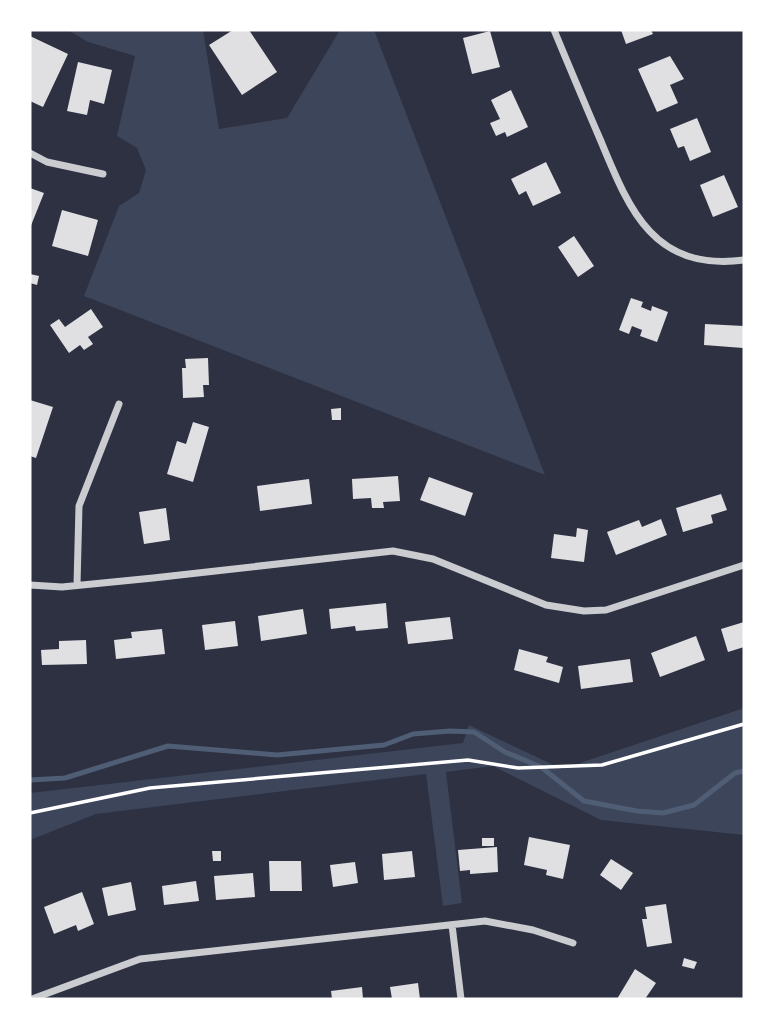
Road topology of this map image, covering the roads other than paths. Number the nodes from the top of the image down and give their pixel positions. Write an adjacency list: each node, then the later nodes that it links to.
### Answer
1 (554, 30): 4 (street)
2 (30, 153): 3 (street)
3 (103, 174)
4 (744, 260)
5 (119, 404): 8 (street)
6 (744, 565): 8 (street)
7 (30, 585): 8 (street)
8 (77, 585)
9 (452, 925): 10 (street); 11 (street); 12 (street)
10 (573, 943)
11 (32, 999)
12 (461, 999)

